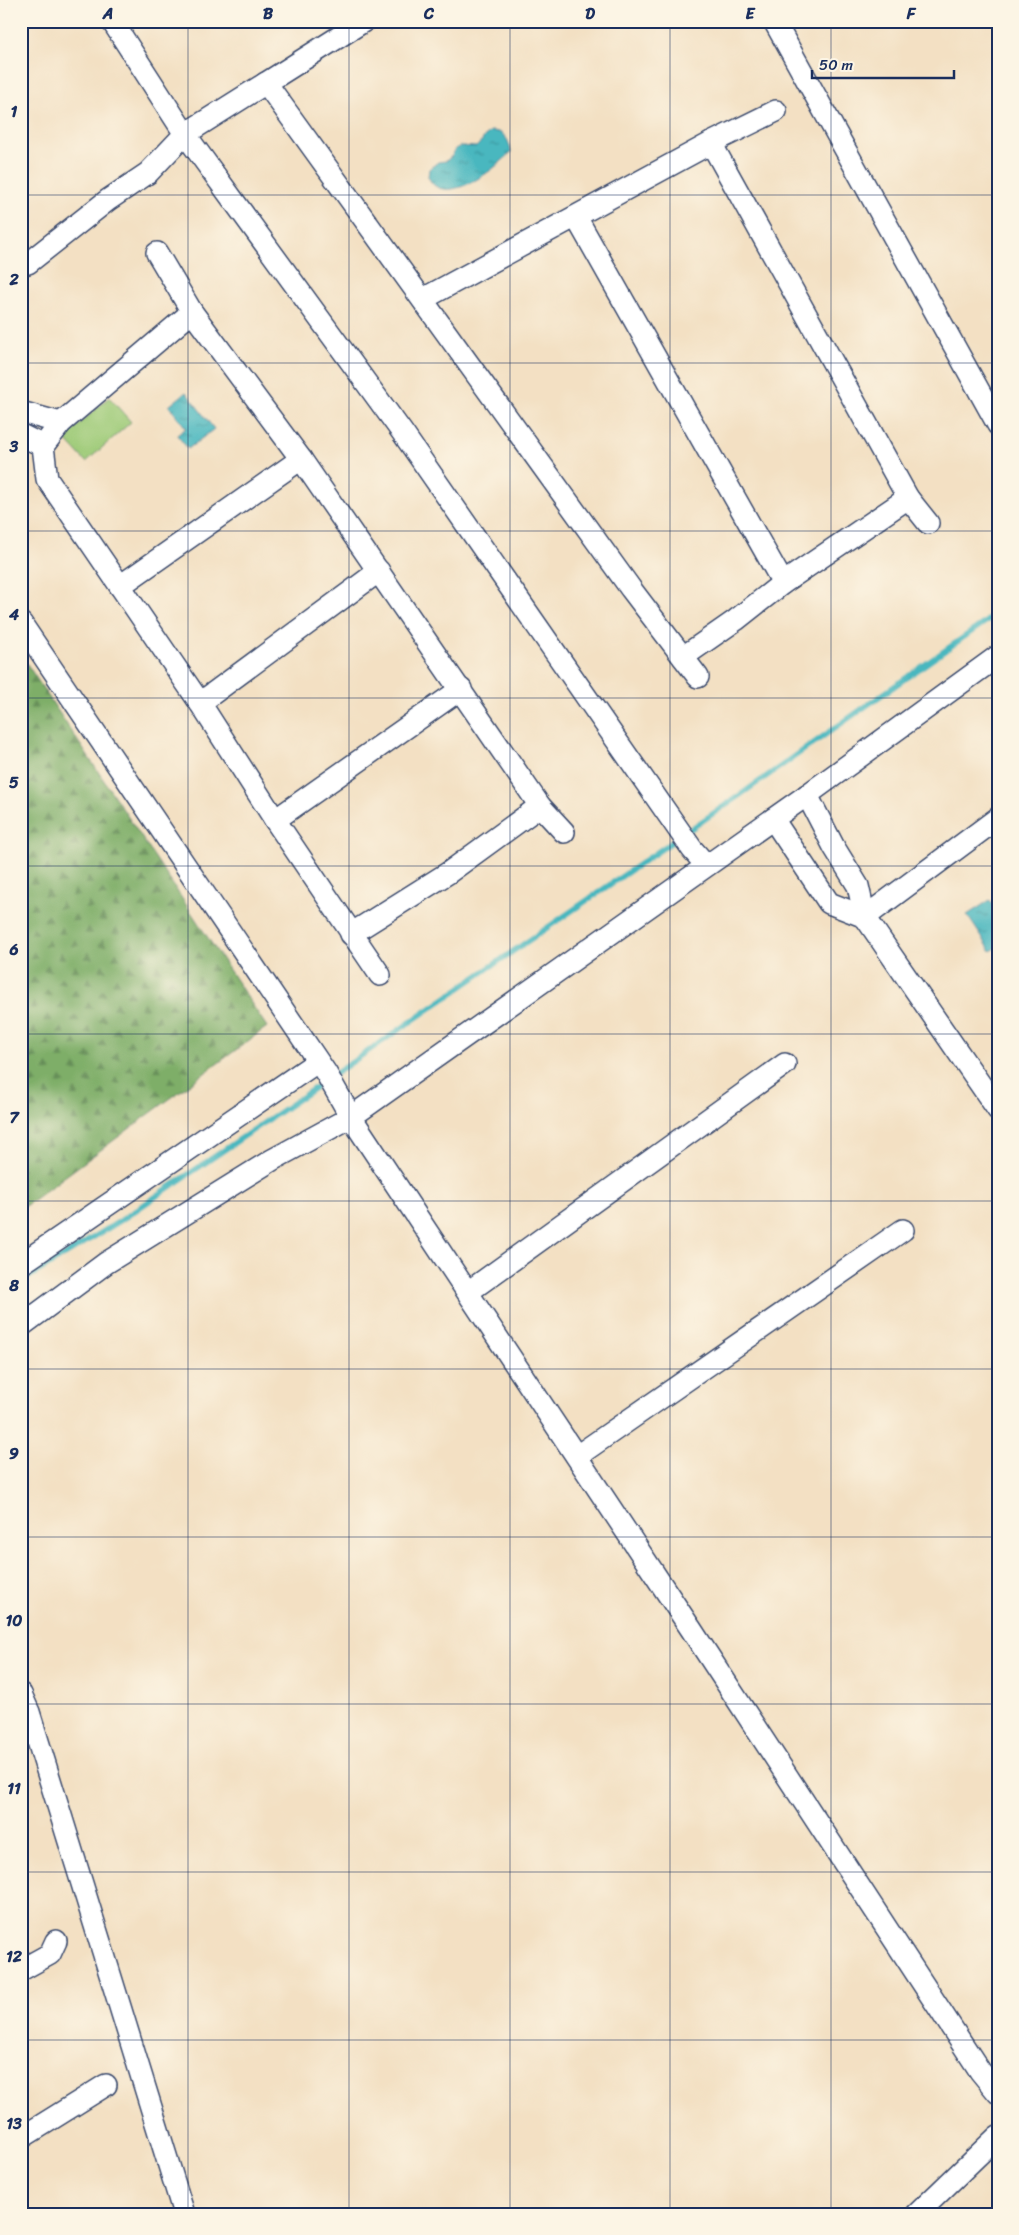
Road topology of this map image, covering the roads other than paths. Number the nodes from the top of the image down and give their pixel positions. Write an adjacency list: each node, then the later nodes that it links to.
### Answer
1 (112, 21): 6 (street)
2 (364, 21): 4 (street)
3 (774, 21): 15 (street)
4 (266, 83): 6 (street); 11 (street)
5 (776, 111): 7 (street)
6 (185, 134): 10 (street); 36 (street)
7 (711, 143): 8 (street); 19 (street)
8 (576, 217): 11 (street); 22 (street)
9 (157, 253): 12 (street)
10 (21, 266)
11 (423, 299): 26 (street)
12 (192, 312): 14 (street); 18 (street)
13 (21, 412): 14 (street)
14 (61, 423): 17 (street)
15 (998, 426)
16 (21, 436): 17 (street)
17 (43, 446): 23 (street)
18 (302, 459): 21 (street); 23 (street)
19 (908, 498): 20 (street); 22 (street)
20 (928, 523)
21 (379, 571): 28 (street); 29 (street)
22 (783, 583): 26 (street)
23 (120, 586): 29 (street)
24 (21, 623): 41 (street)
25 (998, 656): 30 (street)
26 (683, 657): 27 (street)
27 (698, 677)
28 (461, 690): 31 (street); 34 (street)
29 (200, 703): 34 (street)
30 (807, 795): 33 (street); 37 (street)
31 (540, 806): 35 (street); 38 (street)
32 (998, 818): 37 (street)
33 (773, 819): 36 (street); 37 (street)
34 (275, 820): 38 (street)
35 (564, 832)
36 (706, 865): 43 (street)
37 (865, 918): 42 (street)
38 (351, 934): 39 (street)
39 (380, 975)
40 (785, 1064): 46 (street)
41 (321, 1068): 43 (street); 45 (street)
42 (998, 1110)
43 (351, 1117): 46 (street); 47 (street)
44 (903, 1230): 48 (street)
45 (21, 1264)
46 (468, 1292): 48 (street)
47 (21, 1326)
48 (577, 1456): 53 (street)
49 (21, 1694): 56 (street)
50 (56, 1941): 51 (street)
51 (21, 1970)
52 (106, 2085): 55 (street)
53 (998, 2093)
54 (998, 2136): 57 (street)
55 (21, 2138)
56 (184, 2214)
57 (917, 2214)

